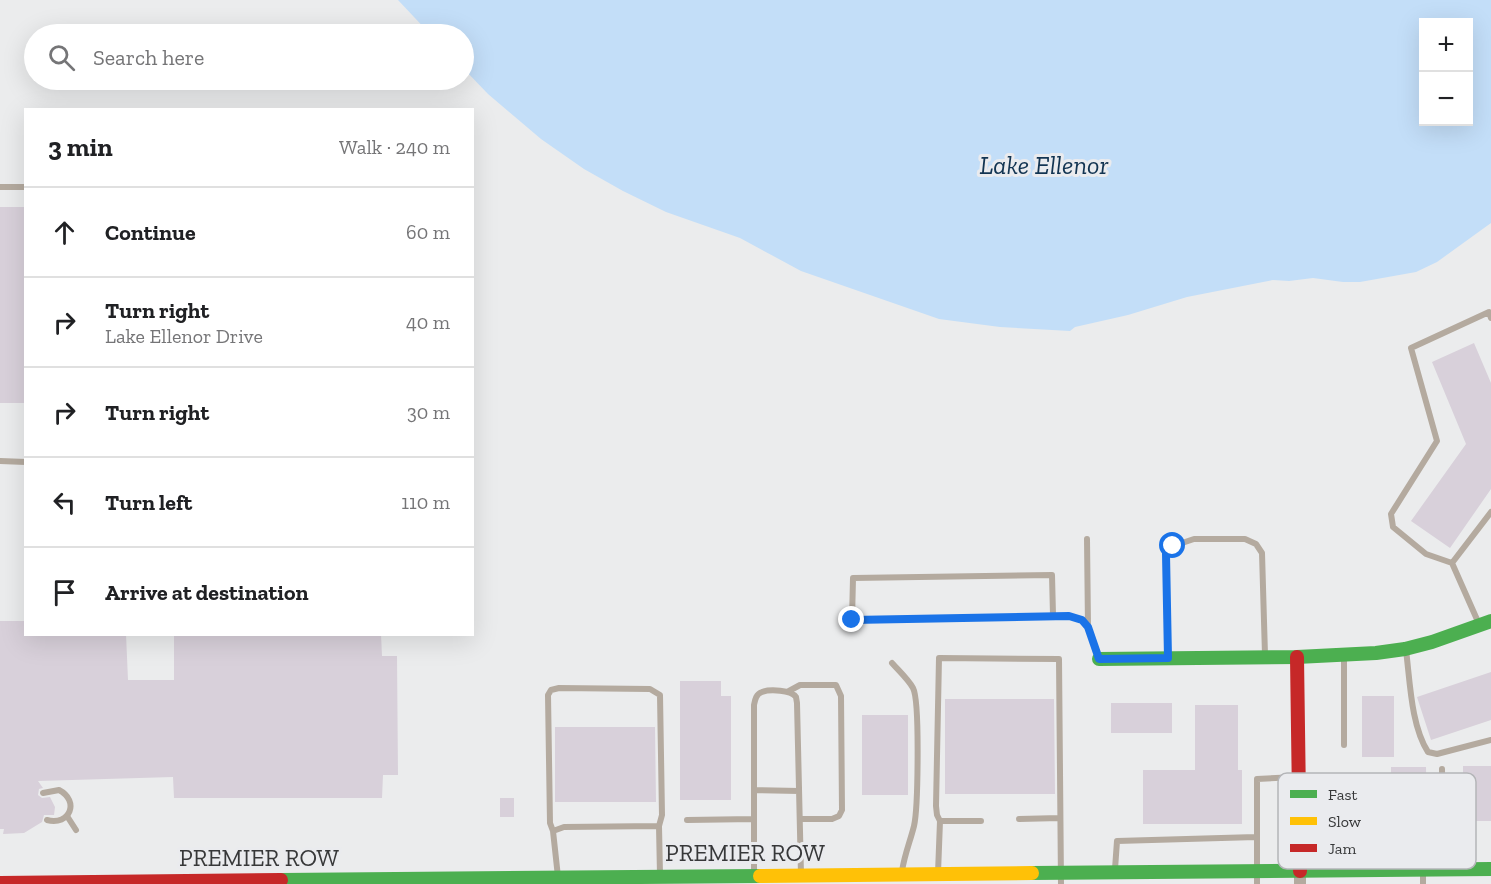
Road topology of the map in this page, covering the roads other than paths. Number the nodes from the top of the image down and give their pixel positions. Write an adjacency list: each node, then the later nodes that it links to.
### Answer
1 (0, 187): 2 (lane)
2 (24, 187)
3 (1491, 318): 8 (lane)
4 (0, 461): 5 (lane)
5 (24, 462)
6 (1491, 512): 8 (lane)
7 (1087, 539): 11 (lane)
8 (1452, 564): 10 (lane)
9 (1053, 615): 9 (lane); 11 (lane)
10 (1485, 623): 12 (street)
11 (1088, 627): 17 (lane)
12 (1406, 649): 13 (street); 20 (lane)
13 (1344, 656): 15 (street); 21 (lane)
14 (1265, 657): 15 (street); 16 (street); 16 (lane)
15 (1297, 657): 23 (street)
16 (1168, 658): 17 (street)
17 (1099, 659)
18 (892, 663): 45 (lane)
19 (789, 691): 26 (lane); 27 (lane); 32 (lane)
20 (1491, 740)
21 (1344, 745)
22 (1442, 769): 24 (lane)
23 (1299, 773)
24 (1442, 773)
25 (1278, 778): 41 (lane)
26 (754, 790): 27 (lane); 31 (lane)
27 (799, 791): 32 (lane)
28 (43, 794): 29 (lane)
29 (67, 816): 34 (lane); 39 (lane)
30 (1060, 818): 33 (lane); 36 (lane); 51 (lane)
31 (754, 819): 35 (lane); 58 (lane)
32 (800, 819): 46 (lane)
33 (1019, 819)
34 (47, 820)
35 (687, 820)
36 (940, 821): 37 (lane); 48 (lane)
37 (981, 821)
38 (659, 826): 40 (lane); 40 (lane); 47 (lane)
39 (76, 830)
40 (553, 831): 50 (lane)
41 (1257, 837): 44 (lane); 52 (lane)
42 (1491, 869): 43 (street, PREMIER ROW)
43 (1443, 870): 49 (street, PREMIER ROW)
44 (1115, 873): 51 (street, PREMIER ROW); 52 (street, PREMIER ROW)
45 (902, 874): 48 (street, PREMIER ROW); 54 (street, PREMIER ROW)
46 (801, 875): 54 (street, PREMIER ROW); 58 (street, PREMIER ROW)
47 (660, 876): 57 (street, PREMIER ROW); 58 (street, PREMIER ROW)
48 (942, 877): 55 (street, PREMIER ROW)
49 (1423, 877): 53 (street, PREMIER ROW)
50 (558, 878): 56 (street, PREMIER ROW); 59 (street, PREMIER ROW)
51 (1061, 878): 55 (street, PREMIER ROW)
52 (1256, 878): 53 (street, PREMIER ROW)
53 (1300, 878)
54 (842, 879)
55 (997, 879)
56 (591, 880): 57 (street, PREMIER ROW)
57 (636, 880)
58 (753, 880)
59 (424, 882): 61 (street, PREMIER ROW)
60 (0, 883): 61 (street, PREMIER ROW)
61 (78, 883)

